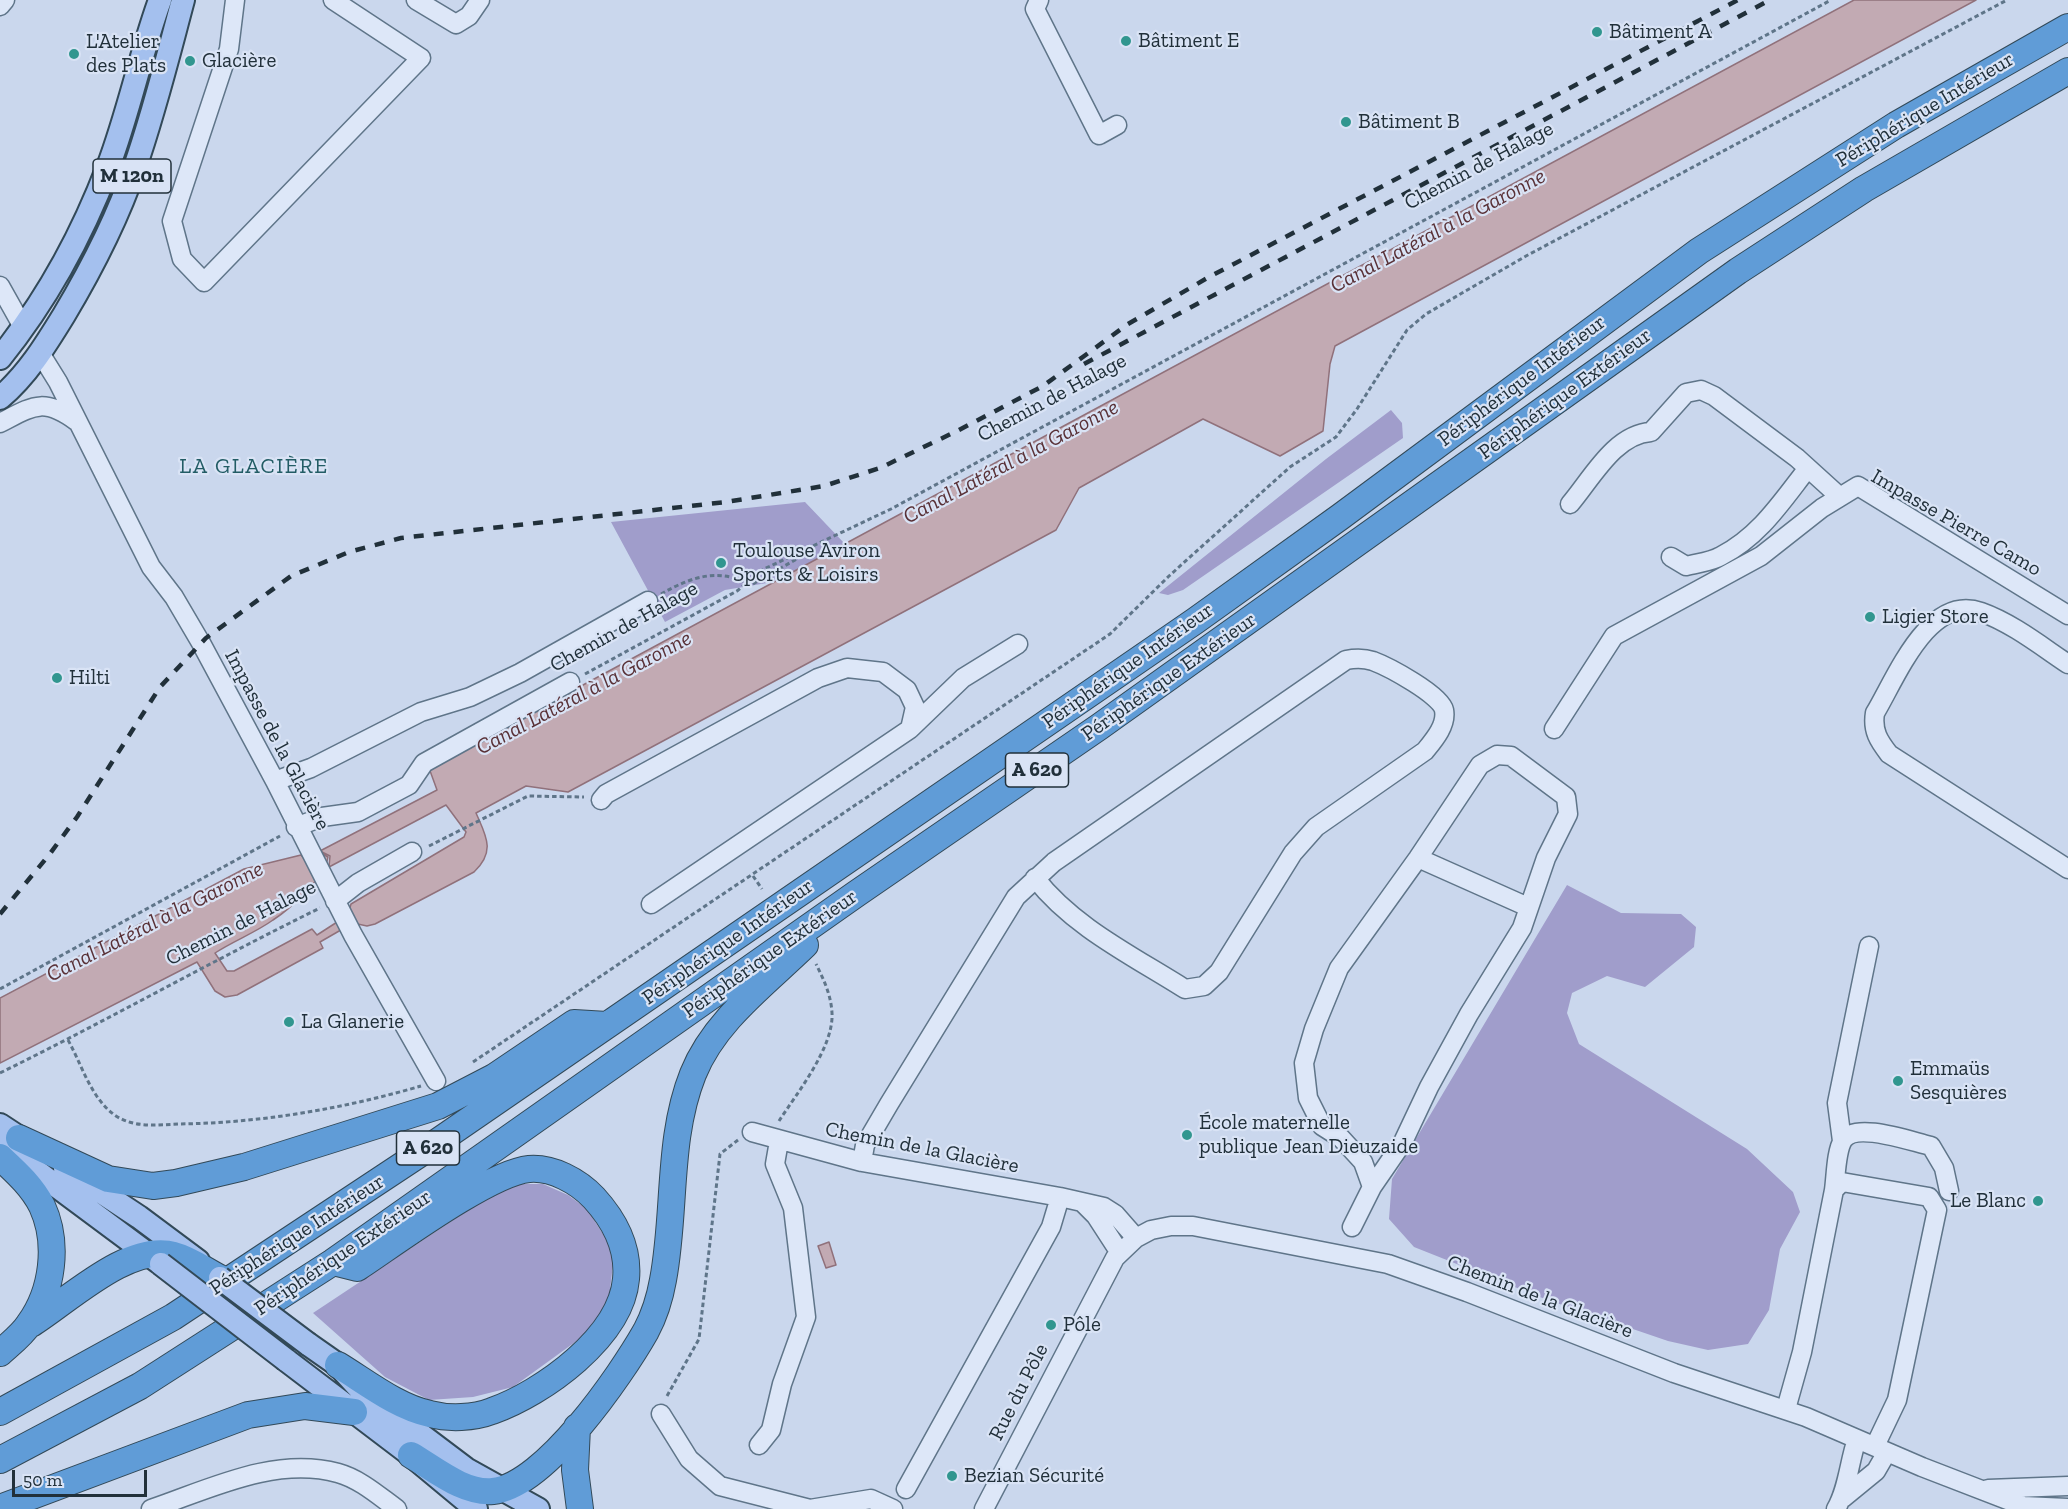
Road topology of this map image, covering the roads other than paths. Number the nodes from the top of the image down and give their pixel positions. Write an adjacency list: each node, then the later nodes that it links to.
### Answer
1 (5, 0): 9 (street)
2 (160, 0): 14 (main road, M 120n)
3 (183, 0): 15 (main road, M 120n)
4 (235, 0): 5 (street)
5 (333, 0)
6 (416, 0): 7 (street)
7 (480, 0)
8 (1039, 0): 12 (street)
9 (0, 6)
10 (2068, 27): 44 (highway, Périphérique Intérieur / A 620)
11 (2068, 70): 39 (highway, Périphérique Extérieur / A 620)
12 (1117, 125)
13 (0, 286): 14 (street)
14 (23, 327): 16 (main road, M 120n)
15 (40, 353): 17 (main road, M 120n); 19 (street, Impasse de la Glacière)
16 (0, 358)
17 (8, 392): 18 (main road)
18 (0, 415)
19 (76, 421): 20 (street); 32 (street, Impasse de la Glacière)
20 (0, 423)
21 (1808, 468): 22 (street); 23 (street); 24 (street)
22 (1840, 497): 26 (street, Impasse Pierre Camo); 31 (street, Impasse Pierre Camo)
23 (1570, 504)
24 (1671, 557)
25 (648, 601): 32 (street)
26 (2068, 615)
27 (1018, 644): 30 (street)
28 (2068, 664): 37 (street)
29 (570, 682): 34 (street, Chemin de Halage)
30 (910, 729): 33 (street); 41 (street)
31 (1554, 729)
32 (275, 781): 34 (street, Impasse de la Glacière)
33 (601, 800)
34 (296, 827): 40 (street, Impasse de la Glacière)
35 (412, 852): 40 (street, Chemin de Halage)
36 (1418, 858): 42 (street); 42 (street); 52 (street)
37 (2068, 869)
38 (1035, 878): 38 (street); 51 (street)
39 (856, 894): 61 (highway, Périphérique Extérieur / A 620); 70 (highway)
40 (335, 901): 45 (street, Impasse de la Glacière)
41 (651, 904)
42 (1528, 907): 52 (street)
43 (1869, 946): 49 (street)
44 (607, 1025): 47 (highway); 67 (highway, Périphérique Intérieur / A 620)
45 (436, 1081)
46 (753, 1132): 48 (street, Chemin de la Glacière)
47 (6, 1136): 60 (main road); 60 (main road)
48 (779, 1141): 51 (street, Chemin de la Glacière); 72 (street)
49 (1842, 1141): 53 (street); 54 (street)
50 (0, 1157): 63 (highway)
51 (862, 1162): 55 (street, Chemin de la Glacière)
52 (1372, 1187): 57 (street)
53 (1834, 1190): 66 (street); 73 (street)
54 (1949, 1191)
55 (1060, 1197): 56 (street, Chemin de la Glacière); 78 (street)
56 (1084, 1204): 58 (street, Chemin de la Glacière); 59 (street)
57 (1352, 1227)
58 (1136, 1238): 59 (street, Rue du Pôle); 66 (street, Chemin de la Glacière)
59 (1120, 1253): 89 (street, Rue du Pôle)
60 (166, 1255): 62 (highway); 63 (highway); 68 (main road, bridge)
61 (333, 1262): 65 (highway); 75 (highway, Périphérique Extérieur / A 620)
62 (220, 1278): 65 (main road, bridge)
63 (28, 1325): 64 (highway)
64 (0, 1353)
65 (338, 1365): 77 (main road)
66 (1786, 1410): 71 (street, Chemin de la Glacière)
67 (0, 1412)
68 (354, 1412): 74 (main road); 82 (highway)
69 (661, 1414): 88 (street)
70 (578, 1427): 77 (highway); 87 (highway)
71 (1857, 1439): 73 (street, Chemin de la Glacière); 80 (street)
72 (759, 1445)
73 (1881, 1449): 79 (street, Chemin de la Glacière); 80 (street)
74 (411, 1455): 77 (highway); 85 (main road)
75 (0, 1460)
76 (2068, 1486): 79 (street, Chemin de la Glacière)
77 (506, 1489): 86 (main road)
78 (906, 1489)
79 (1977, 1489): 81 (street, Chemin de la Glacière); 90 (street)
80 (1839, 1503)
81 (2068, 1508)
82 (0, 1509)
83 (151, 1509): 84 (street)
84 (397, 1509)
85 (476, 1509)
86 (538, 1509)
87 (580, 1509)
88 (893, 1509)
89 (984, 1509)
90 (1999, 1509)

